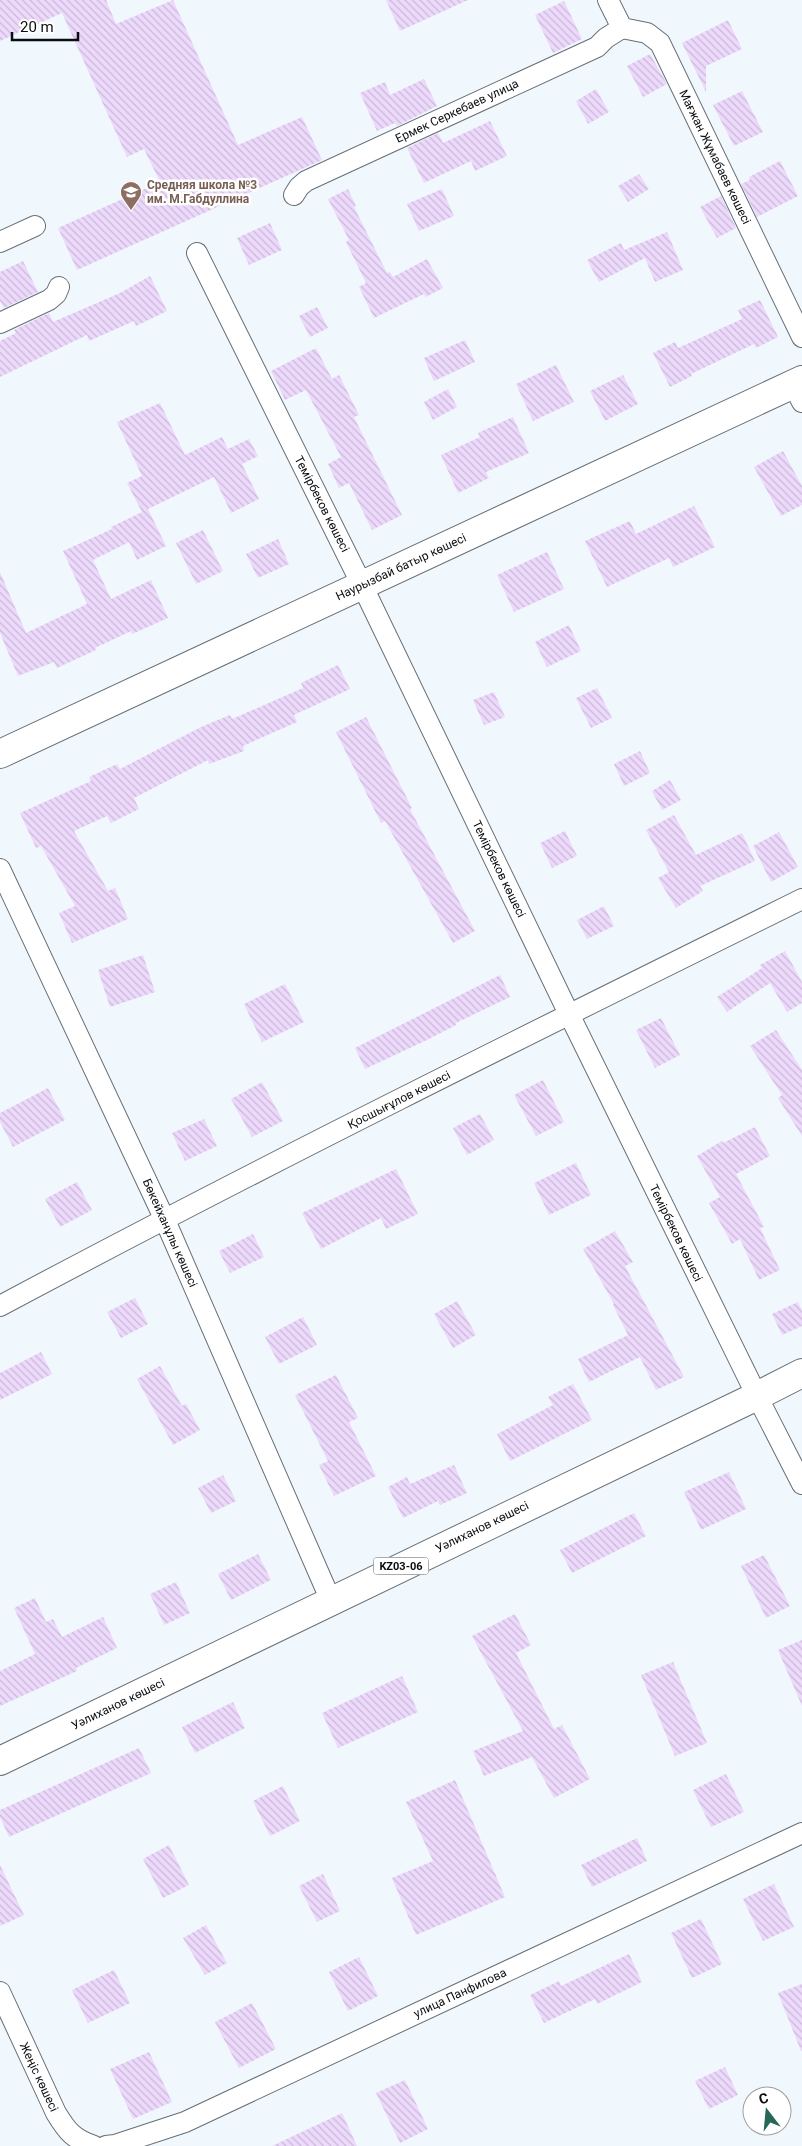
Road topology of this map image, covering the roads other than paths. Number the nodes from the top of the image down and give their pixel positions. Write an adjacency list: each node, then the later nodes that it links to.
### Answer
1 (608, 0): 2 (street)
2 (622, 28): 3 (street, Ермек Серкебаев улица); 9 (street, Мағжан Жұмабаев көшесі)
3 (294, 195)
4 (35, 226): 5 (street)
5 (0, 242)
6 (196, 253): 11 (street, Темірбеков көшесі)
7 (59, 287): 8 (street)
8 (0, 323)
9 (802, 337)
10 (799, 389): 11 (main road, Наурызбай батыр көшесі)
11 (362, 585): 12 (main road, Наурызбай батыр көшесі); 15 (street, Темірбеков көшесі)
12 (0, 754)
13 (0, 869): 16 (street, Бөкейханұлы көшесі)
14 (802, 899): 15 (street, Қосшығұлов көшесі)
15 (569, 1014): 16 (street, Қосшығұлов көшесі); 19 (street, Темірбеков көшесі)
16 (164, 1218): 17 (street, Қосшығұлов көшесі); 21 (street, Бөкейханұлы көшесі)
17 (0, 1306)
18 (802, 1372): 19 (main road, Уәлиханов көшесі / KZ03-06)
19 (757, 1396): 20 (street, Темірбеков көшесі); 21 (main road, Уәлиханов көшесі / KZ03-06)
20 (802, 1484)
21 (331, 1601): 22 (main road, Уәлиханов көшесі / KZ03-06)
22 (0, 1761)
23 (802, 1832): 25 (street, улица Панфилова)
24 (0, 1992): 26 (street, Жеңіс көшесі)
25 (115, 2145): 27 (street)
26 (94, 2146)
27 (106, 2146)

